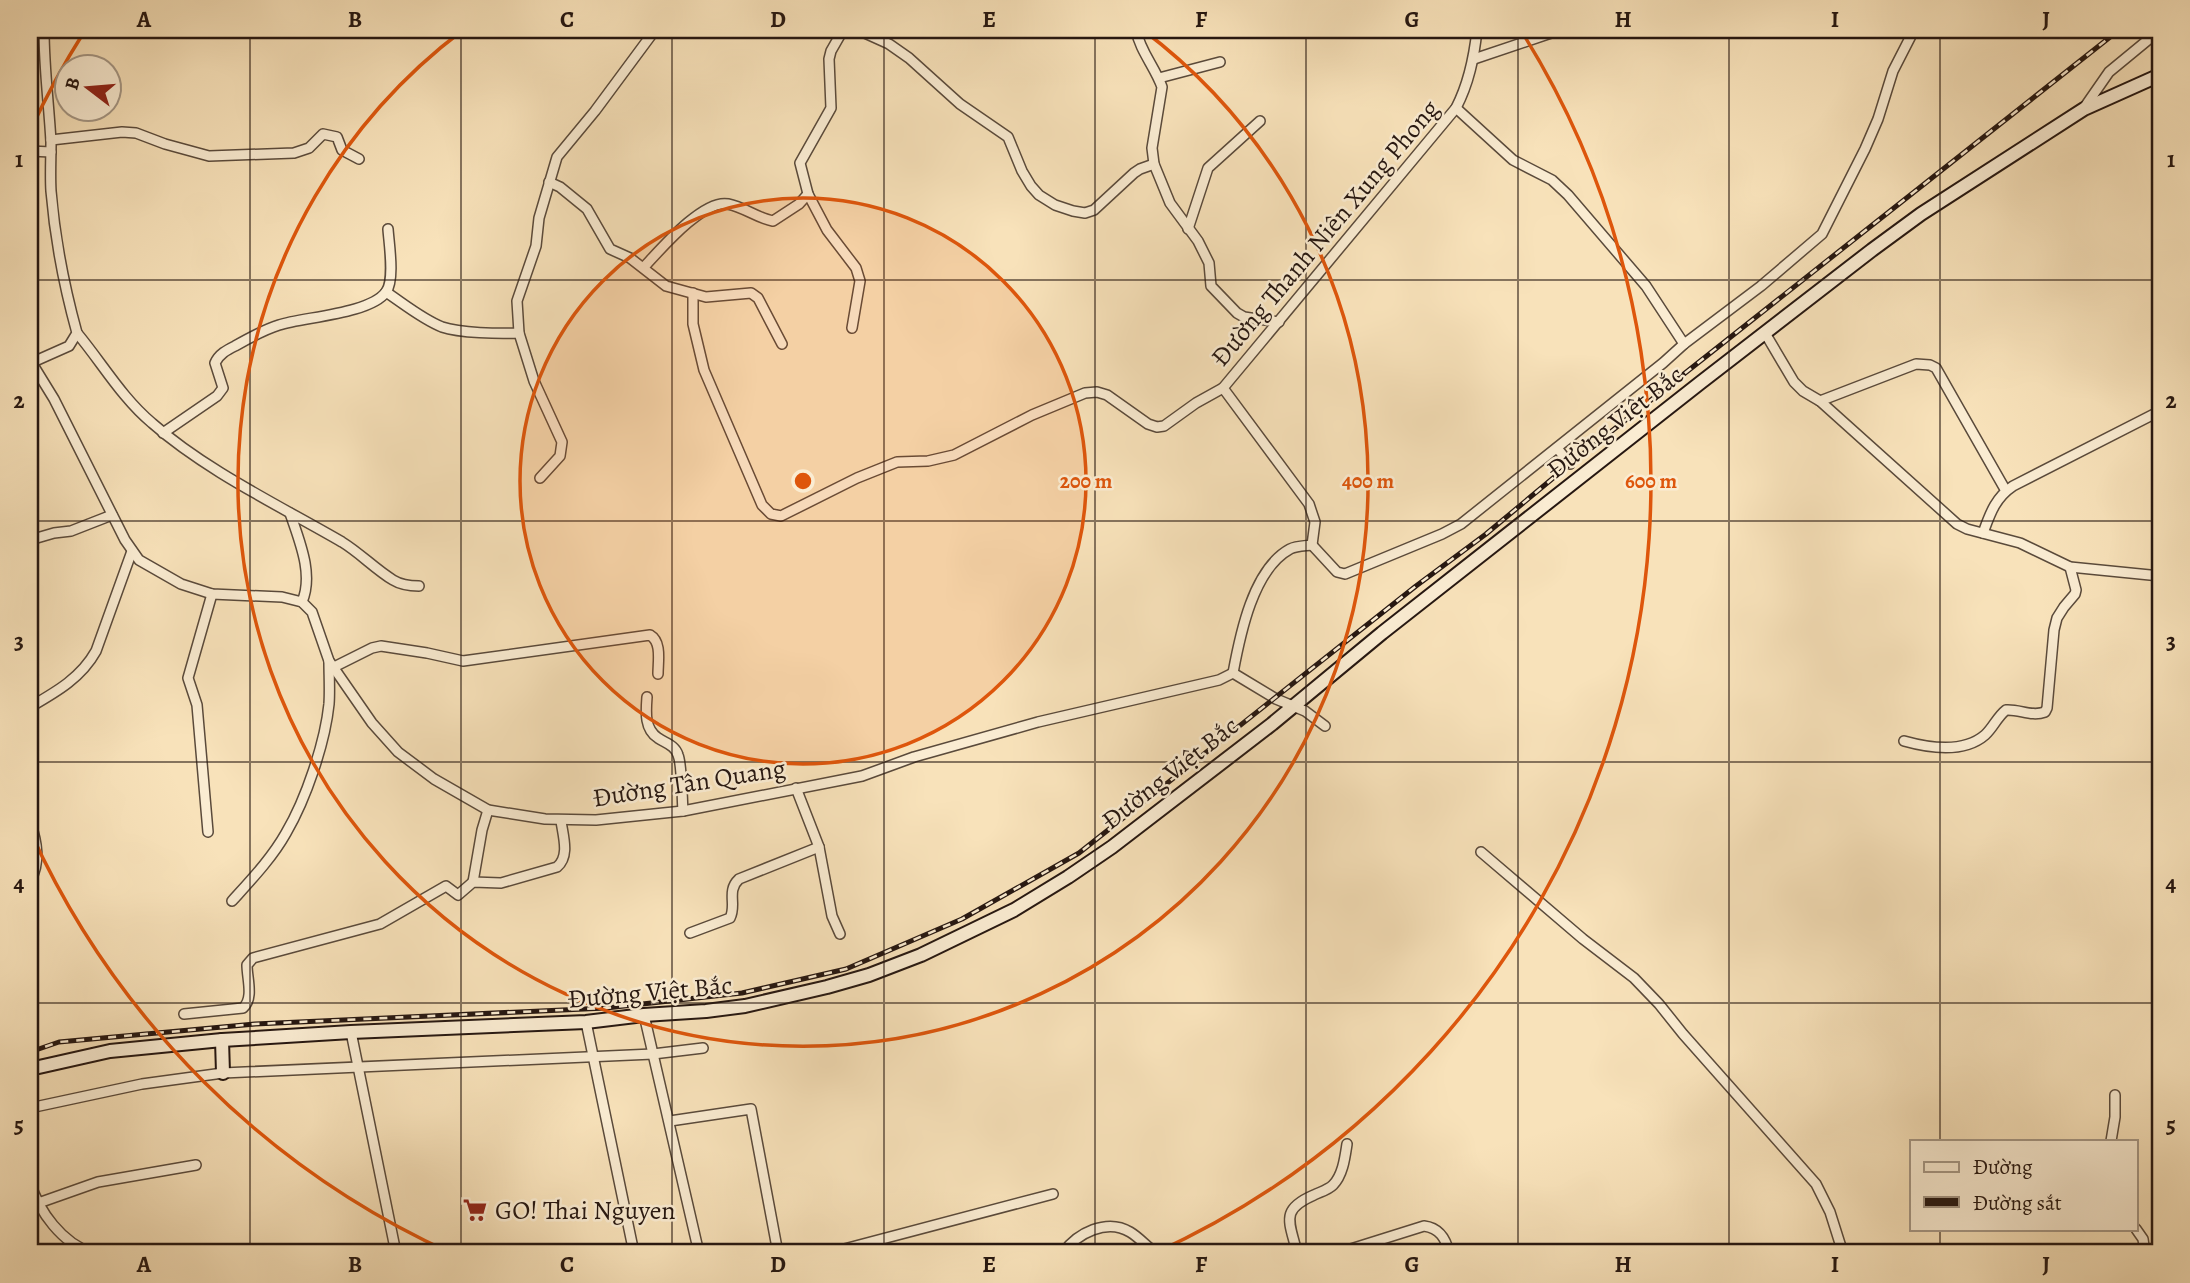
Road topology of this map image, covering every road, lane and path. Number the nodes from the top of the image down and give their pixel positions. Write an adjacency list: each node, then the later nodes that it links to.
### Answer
1 (44, 30): 17 (street)
2 (655, 30): 22 (street)
3 (843, 30): 23 (street)
4 (858, 30): 21 (street)
5 (1136, 30): 13 (street)
6 (1477, 30): 10 (street, Đường Thanh Niên Xung Phong)
7 (1560, 30): 10 (street)
8 (1914, 30): 35 (street)
9 (2160, 30): 15 (street)
10 (1474, 59): 14 (street, Đường Thanh Niên Xung Phong)
11 (1220, 62): 13 (street)
12 (2160, 75): 15 (main road, Đường Việt Bắc)
13 (1159, 78): 21 (street)
14 (1456, 108): 29 (street, Đường Thanh Niên Xung Phong); 35 (street)
15 (2084, 108): 33 (main road, Đường Việt Bắc)
16 (1260, 121): 25 (street)
17 (51, 140): 19 (street); 20 (street)
18 (30, 151): 19 (street)
19 (51, 152): 31 (street)
20 (359, 159)
21 (1154, 164): 25 (street)
22 (549, 182): 26 (street); 32 (street)
23 (808, 194): 26 (street); 30 (street)
24 (387, 229): 27 (street)
25 (1188, 229): 29 (street)
26 (644, 267): 28 (street)
27 (386, 292): 32 (street); 40 (street)
28 (693, 293): 34 (street); 37 (street)
29 (1279, 322): 37 (street, Đường Thanh Niên Xung Phong)
30 (852, 328)
31 (77, 333): 36 (street); 40 (street)
32 (519, 333): 43 (street)
33 (1765, 333): 38 (street); 60 (main road, Đường Việt Bắc)
34 (782, 344)
35 (1685, 344): 41 (street)
36 (33, 367): 46 (street)
37 (1223, 388): 49 (street, Đường Thanh Niên Xung Phong)
38 (1820, 401): 44 (street); 47 (street)
39 (2160, 411): 44 (street)
40 (163, 433): 45 (street)
41 (1557, 448): 42 (street); 49 (street)
42 (1570, 464)
43 (540, 478)
44 (2006, 491): 47 (street)
45 (290, 513): 53 (street); 55 (street)
46 (112, 515): 48 (street); 50 (street)
47 (1983, 533): 51 (street)
48 (30, 540)
49 (1312, 545): 57 (street)
50 (132, 551): 54 (street); 61 (street)
51 (2070, 567): 52 (street); 63 (street)
52 (2160, 576)
53 (419, 586)
54 (212, 594): 55 (street); 69 (street)
55 (302, 602): 56 (street, Đường Tân Quang)
56 (332, 664): 58 (street); 65 (street, Đường Tân Quang); 74 (street)
57 (1233, 673): 60 (street); 64 (street, Đường Tân Quang)
58 (658, 674)
59 (647, 697): 66 (street)
60 (1293, 706): 62 (street); 78 (main road, Đường Việt Bắc)
61 (30, 707)
62 (1325, 726)
63 (1904, 741)
64 (796, 788): 66 (street, Đường Tân Quang); 70 (street)
65 (488, 810): 68 (street, Đường Tân Quang); 73 (street)
66 (683, 811): 68 (street, Đường Tân Quang)
67 (30, 821): 72 (street)
68 (561, 821): 73 (street)
69 (208, 832)
70 (819, 847): 75 (street); 76 (street)
71 (1481, 852): 109 (street)
72 (30, 881)
73 (473, 882): 77 (street)
74 (232, 901)
75 (690, 933)
76 (840, 934)
77 (184, 1014)
78 (644, 1015): 79 (main road, Đường Việt Bắc); 83 (street)
79 (586, 1022): 80 (main road, Đường Việt Bắc); 84 (street)
80 (351, 1032): 81 (main road, Đường Việt Bắc); 85 (street)
81 (222, 1040): 86 (main road, Đường Việt Bắc); 87 (main road)
82 (703, 1048): 83 (street)
83 (653, 1054): 84 (street); 90 (street)
84 (592, 1056): 85 (street); 100 (street)
85 (358, 1066): 87 (street); 99 (street)
86 (30, 1069)
87 (223, 1073): 89 (street)
88 (2115, 1095): 91 (street)
89 (30, 1108)
90 (670, 1121): 101 (street); 102 (street)
91 (2111, 1140)
92 (1347, 1144): 106 (street)
93 (196, 1165): 96 (street)
94 (30, 1182): 96 (street)
95 (1054, 1194): 103 (street)
96 (34, 1203): 98 (street)
97 (2137, 1230): 110 (street)
98 (92, 1253)
99 (396, 1253)
100 (634, 1253)
101 (699, 1253)
102 (778, 1253)
103 (829, 1253)
104 (1063, 1253): 105 (street)
105 (1156, 1253)
106 (1297, 1253)
107 (1338, 1253): 108 (street)
108 (1449, 1253)
109 (1843, 1253)
110 (2145, 1253)

